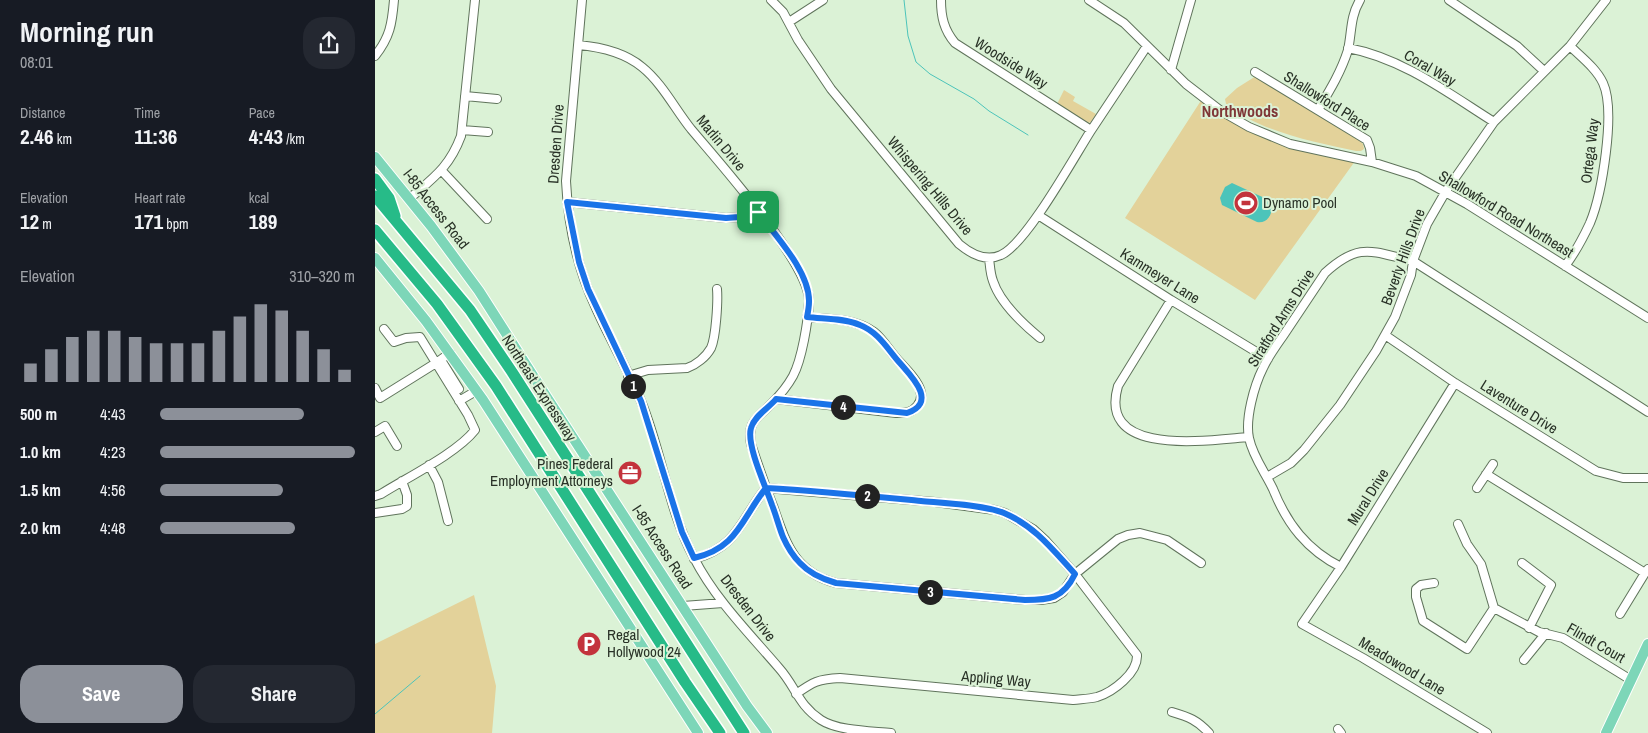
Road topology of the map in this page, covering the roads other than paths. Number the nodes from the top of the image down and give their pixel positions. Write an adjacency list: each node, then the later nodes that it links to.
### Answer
1 (394, 0): 17 (street)
2 (475, 0): 21 (street)
3 (582, 0): 13 (street, Dresden Drive)
4 (771, 0): 12 (street, Whispering Hills Drive)
5 (823, 0): 12 (street)
6 (941, 0): 26 (street, Woodside Way)
7 (1089, 0): 14 (street, Shallowford Road Northeast)
8 (1191, 0): 18 (street)
9 (1360, 0): 16 (street)
10 (1449, 0): 19 (street)
11 (1606, 0): 15 (street, Beverly Hills Drive)
12 (789, 22): 42 (street, Whispering Hills Drive)
13 (579, 45): 35 (street, Dresden Drive); 36 (street, Marlin Drive)
14 (1147, 46): 18 (street, Shallowford Road Northeast); 26 (street)
15 (1569, 46): 19 (street, Beverly Hills Drive); 44 (street, Ortega Way)
16 (1348, 48): 23 (street); 24 (street, Coral Way)
17 (375, 56)
18 (1171, 70): 29 (street, Shallowford Road Northeast)
19 (1544, 71): 24 (street, Beverly Hills Drive)
20 (1255, 72): 23 (street, Shallowford Place)
21 (465, 96): 22 (street); 25 (street)
22 (497, 99)
23 (1318, 110): 29 (street, Shallowford Place)
24 (1494, 122): 32 (street, Beverly Hills Drive)
25 (462, 130): 27 (street); 30 (street)
26 (1091, 130): 37 (street)
27 (488, 132)
28 (375, 157): 34 (main road, I-85 Access Road)
29 (1372, 162): 32 (street, Shallowford Road Northeast)
30 (442, 171): 34 (street); 38 (street)
31 (375, 179): 39 (highway)
32 (1446, 191): 43 (street, Beverly Hills Drive); 44 (street, Shallowford Road Northeast)
33 (375, 196): 39 (highway, Northeast Expressway)
34 (409, 199): 86 (main road, I-85 Access Road)
35 (567, 202): 36 (street); 55 (street, Dresden Drive)
36 (758, 212): 47 (street, Marlin Drive)
37 (1037, 216): 42 (street); 46 (street, Kammeyer Lane)
38 (487, 219)
39 (396, 220): 99 (highway, Northeast Expressway)
40 (375, 230): 98 (highway)
41 (375, 258): 52 (main road)
42 (989, 258): 51 (street)
43 (1413, 262): 50 (street, Beverly Hills Drive); 53 (street, Stratford Arms Drive); 62 (street, Stratford Arms Drive)
44 (1565, 266): 48 (street, Shallowford Road Northeast)
45 (717, 289): 55 (street)
46 (1171, 300): 53 (street, Kammeyer Lane); 64 (street)
47 (807, 317): 60 (street, Marlin Drive); 60 (street)
48 (1648, 318)
49 (385, 328): 54 (street)
50 (1385, 335): 56 (street, Laventure Drive); 69 (street, Beverly Hills Drive)
51 (1040, 338)
52 (450, 353): 54 (street); 57 (main road)
53 (1268, 359): 64 (street, Stratford Arms Drive)
54 (439, 362): 58 (street); 59 (street)
55 (628, 376): 78 (street, Dresden Drive)
56 (1455, 383): 70 (street, Laventure Drive); 81 (street, Mural Drive)
57 (473, 386): 59 (street); 61 (street); 97 (main road)
58 (375, 388)
59 (456, 390): 61 (street)
60 (776, 399): 72 (street, Marlin Drive)
61 (459, 402): 67 (street)
62 (1648, 412)
63 (375, 432): 65 (street)
64 (1248, 436): 69 (street, Stratford Arms Drive)
65 (397, 446)
66 (1493, 464): 68 (street)
67 (429, 465): 71 (street); 76 (street)
68 (1487, 474): 73 (street); 82 (street)
69 (1267, 476): 81 (street, Stratford Arms Drive)
70 (1648, 478)
71 (402, 481): 74 (street); 75 (street)
72 (766, 488): 78 (street); 83 (street, Appling Way); 83 (street, Marlin Drive)
73 (1477, 488)
74 (375, 496)
75 (375, 513)
76 (448, 521)
77 (1458, 524): 87 (street)
78 (694, 558): 85 (street, Dresden Drive)
79 (1201, 563): 83 (street)
80 (1522, 563): 90 (street)
81 (1341, 567): 89 (street, Mural Drive)
82 (1646, 571): 88 (street)
83 (1075, 574): 95 (street, Appling Way)
84 (1434, 583): 87 (street)
85 (723, 603): 86 (street); 95 (street, Dresden Drive)
86 (683, 606): 100 (main road, I-85 Access Road)
87 (1494, 608): 90 (street, Flindt Court)
88 (1620, 614)
89 (1302, 624): 103 (street, Meadowood Lane)
90 (1529, 628): 91 (street, Flindt Court)
91 (1546, 633): 93 (street); 94 (street, Flindt Court)
92 (1648, 644): 94 (main road)
93 (1524, 660)
94 (1631, 680): 104 (main road)
95 (796, 694): 101 (street, Dresden Drive)
96 (1172, 712): 102 (street)
97 (698, 733)
98 (720, 733)
99 (744, 733)
100 (767, 733)
101 (891, 733)
102 (1209, 733)
103 (1487, 733)
104 (1606, 733)

